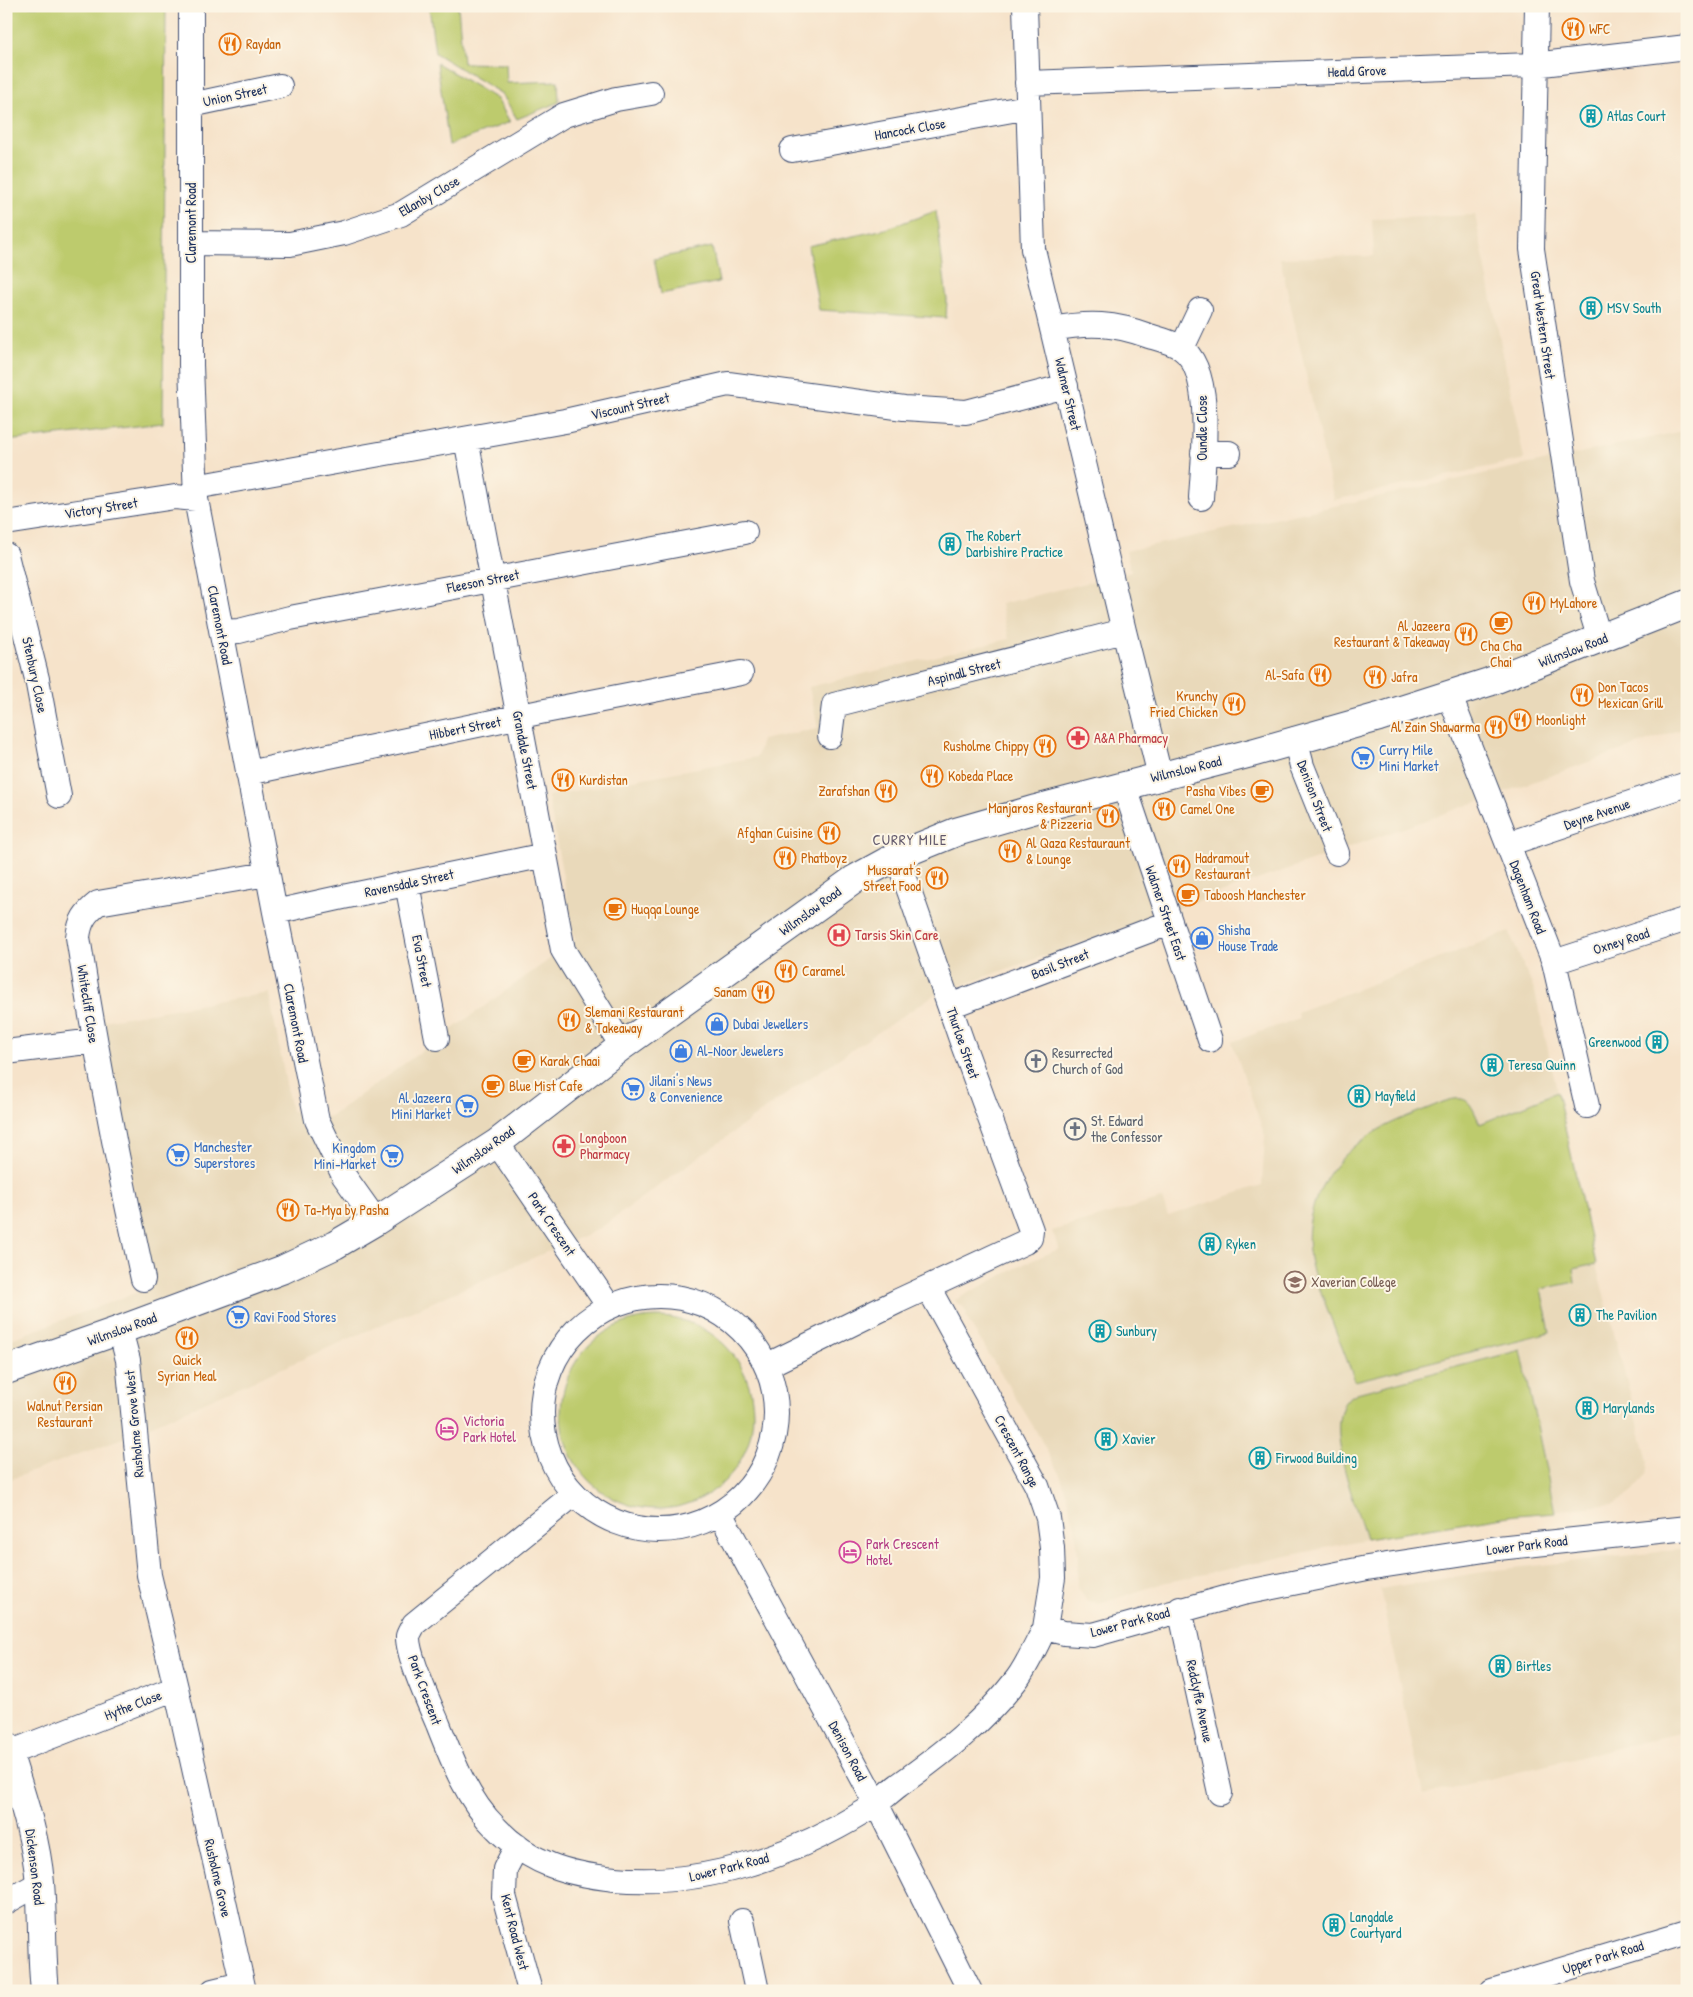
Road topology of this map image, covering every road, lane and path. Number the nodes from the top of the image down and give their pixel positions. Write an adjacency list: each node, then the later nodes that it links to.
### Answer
1 (190, 6): 9 (street, Claremont Road)
2 (1025, 6): 6 (street, Walmer Street)
3 (1537, 6): 5 (street, Great Western Street)
4 (1687, 47): 5 (street, Heald Grove)
5 (1534, 64): 6 (street, Heald Grove); 29 (street, Great Western Street)
6 (1027, 83): 10 (street, Walmer Street)
7 (280, 86): 9 (street, Union Street)
8 (651, 93): 12 (street, Ellanby Close)
9 (190, 105): 12 (street, Claremont Road)
10 (1028, 107): 11 (street, Hancock Close); 14 (street, Walmer Street)
11 (792, 150)
12 (190, 243): 20 (street, Claremont Road)
13 (1200, 310): 15 (street)
14 (1052, 329): 15 (street); 16 (street, Walmer Street)
15 (1182, 348): 19 (street, Oundle Close)
16 (1066, 386): 17 (street, Viscount Street); 27 (street, Walmer Street)
17 (466, 439): 20 (street, Viscount Street); 25 (street, Grandale Street)
18 (1229, 452): 19 (street)
19 (1203, 453): 21 (street, Oundle Close)
20 (196, 493): 22 (street, Victory Street); 28 (street, Claremont Road)
21 (1201, 498)
22 (6, 523)
23 (745, 532): 25 (street, Fleeson Street)
24 (6, 555): 39 (street, Stenbury Close)
25 (492, 580): 28 (street, Fleeson Street); 32 (street, Grandale Street)
26 (1687, 604): 29 (main road, Wilmslow Road)
27 (1124, 631): 33 (street, Aspinall Street); 36 (street, Walmer Street)
28 (222, 632): 35 (street, Claremont Road)
29 (1600, 640): 31 (main road, Wilmslow Road)
30 (741, 673): 32 (street, Hibbert Street)
31 (1449, 694): 34 (main road, Wilmslow Road); 40 (street, Dagenham Road)
32 (518, 716): 35 (street, Hibbert Street); 42 (street, Grandale Street)
33 (830, 736)
34 (1295, 739): 36 (main road, Wilmslow Road); 41 (street, Denison Street)
35 (248, 773): 44 (street, Claremont Road)
36 (1160, 776): 38 (main road, Wilmslow Road)
37 (1687, 784): 40 (street, Deyne Avenue)
38 (1124, 785): 43 (main road, Wilmslow Road); 48 (street, Walmer Street East)
39 (59, 796)
40 (1508, 844): 49 (street, Dagenham Road)
41 (1337, 853)
42 (544, 855): 45 (street, Ravensdale Street); 54 (street, Grandale Street)
43 (897, 856): 50 (street, Thurloe Street); 54 (main road, Wilmslow Road)
44 (267, 874): 46 (street, Claremont Road); 53 (street, Whitecliff Close)
45 (408, 884): 46 (street, Ravensdale Street); 51 (street, Eva Street)
46 (275, 912): 58 (street, Claremont Road)
47 (1687, 919): 49 (street, Oxney Road)
48 (1169, 923): 50 (street, Basil Street); 52 (street, Walmer Street East)
49 (1554, 962): 56 (street, Dagenham Road)
50 (950, 1006): 60 (street, Thurloe Street)
51 (437, 1038)
52 (1210, 1040)
53 (94, 1041): 55 (street); 59 (street, Whitecliff Close)
54 (622, 1046): 57 (main road, Wilmslow Road)
55 (6, 1052)
56 (1587, 1106)
57 (497, 1143): 58 (main road, Wilmslow Road); 61 (street, Park Crescent)
58 (376, 1221): 62 (main road, Wilmslow Road)
59 (143, 1279)
60 (928, 1287): 63 (street); 70 (street, Crescent Range)
61 (608, 1305): 63 (street); 65 (street)
62 (120, 1330): 64 (main road, Wilmslow Road); 68 (street, Rusholme Grove West)
63 (768, 1365): 66 (street)
64 (6, 1370)
65 (573, 1495): 66 (street); 75 (street, Park Crescent)
66 (720, 1513): 74 (street, Denison Road)
67 (1687, 1528): 69 (street, Lower Park Road)
68 (149, 1575): 71 (street, Hythe Close)
69 (1180, 1609): 70 (street, Lower Park Road); 73 (street, Redclyffe Avenue)
70 (1045, 1628): 74 (street, Lower Park Road)
71 (176, 1688): 72 (street, Hythe Close); 80 (street, Rusholme Grove)
72 (7, 1749): 76 (main road, Dickenson Road)
73 (1220, 1793)
74 (876, 1803): 75 (street, Lower Park Road); 85 (street, Denison Road)
75 (516, 1846): 83 (street, Kent Road West)
76 (40, 1883): 77 (street); 81 (main road, Dickenson Road)
77 (6, 1902)
78 (742, 1921): 84 (street)
79 (1687, 1932): 86 (street, Upper Park Road)
80 (243, 1987): 82 (street)
81 (45, 1991)
82 (213, 1991)
83 (530, 1991)
84 (757, 1991)
85 (970, 1991)
86 (1492, 1991)

